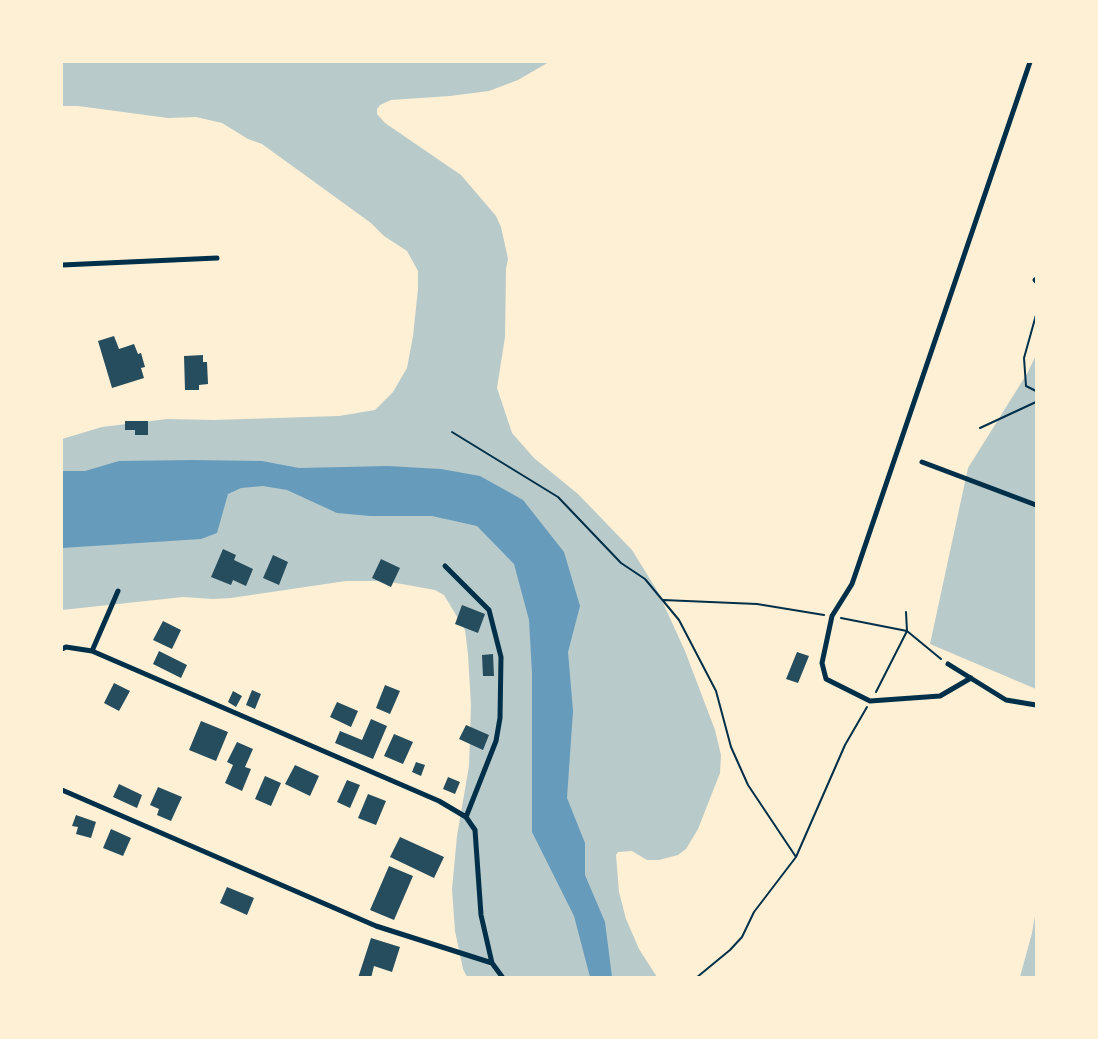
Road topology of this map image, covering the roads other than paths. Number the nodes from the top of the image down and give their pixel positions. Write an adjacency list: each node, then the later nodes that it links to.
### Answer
1 (1030, 62): 11 (street)
2 (217, 258): 3 (street)
3 (62, 265)
4 (922, 462): 5 (street)
5 (1036, 505)
6 (445, 566): 14 (street)
7 (118, 591): 9 (street)
8 (62, 649): 9 (street)
9 (92, 651): 14 (street)
10 (948, 664): 11 (street)
11 (971, 678): 12 (street)
12 (1036, 705)
13 (62, 790): 15 (street)
14 (466, 817): 15 (street)
15 (492, 963): 16 (street)
16 (502, 978)

